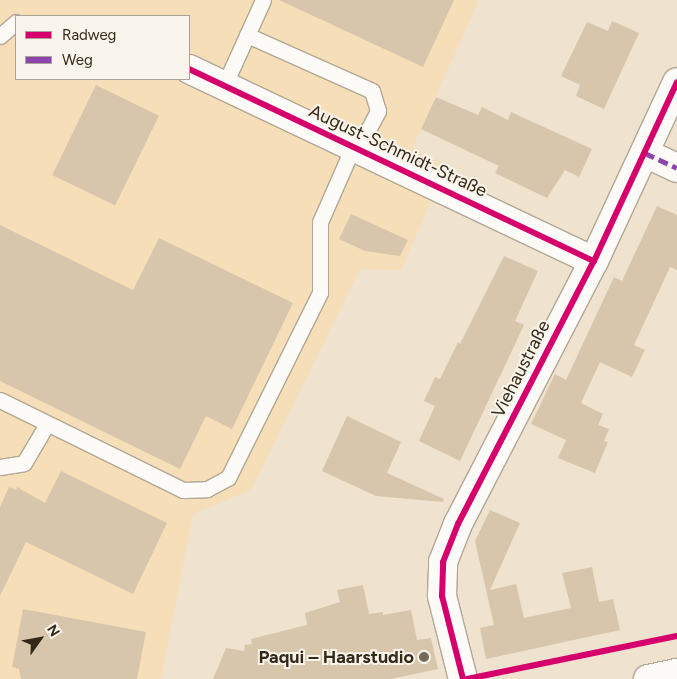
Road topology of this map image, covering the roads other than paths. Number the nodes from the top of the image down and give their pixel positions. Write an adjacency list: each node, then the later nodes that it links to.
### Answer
1 (263, 0): 3 (lane)
2 (15, 23): 4 (lane)
3 (247, 35): 7 (lane); 8 (lane)
4 (0, 36)
5 (190, 69): 7 (street, August-Schmidt-Straße)
6 (677, 82): 9 (street, Viehaustraße)
7 (224, 86): 8 (street, August-Schmidt-Straße)
8 (356, 148): 11 (street, August-Schmidt-Straße); 13 (lane)
9 (645, 153): 10 (street); 11 (street, Viehaustraße)
10 (677, 168)
11 (594, 261): 16 (street, Viehaustraße)
12 (0, 400): 13 (lane)
13 (47, 424): 14 (lane)
14 (0, 468)
15 (677, 673): 17 (street)
16 (463, 679)
17 (648, 679)

